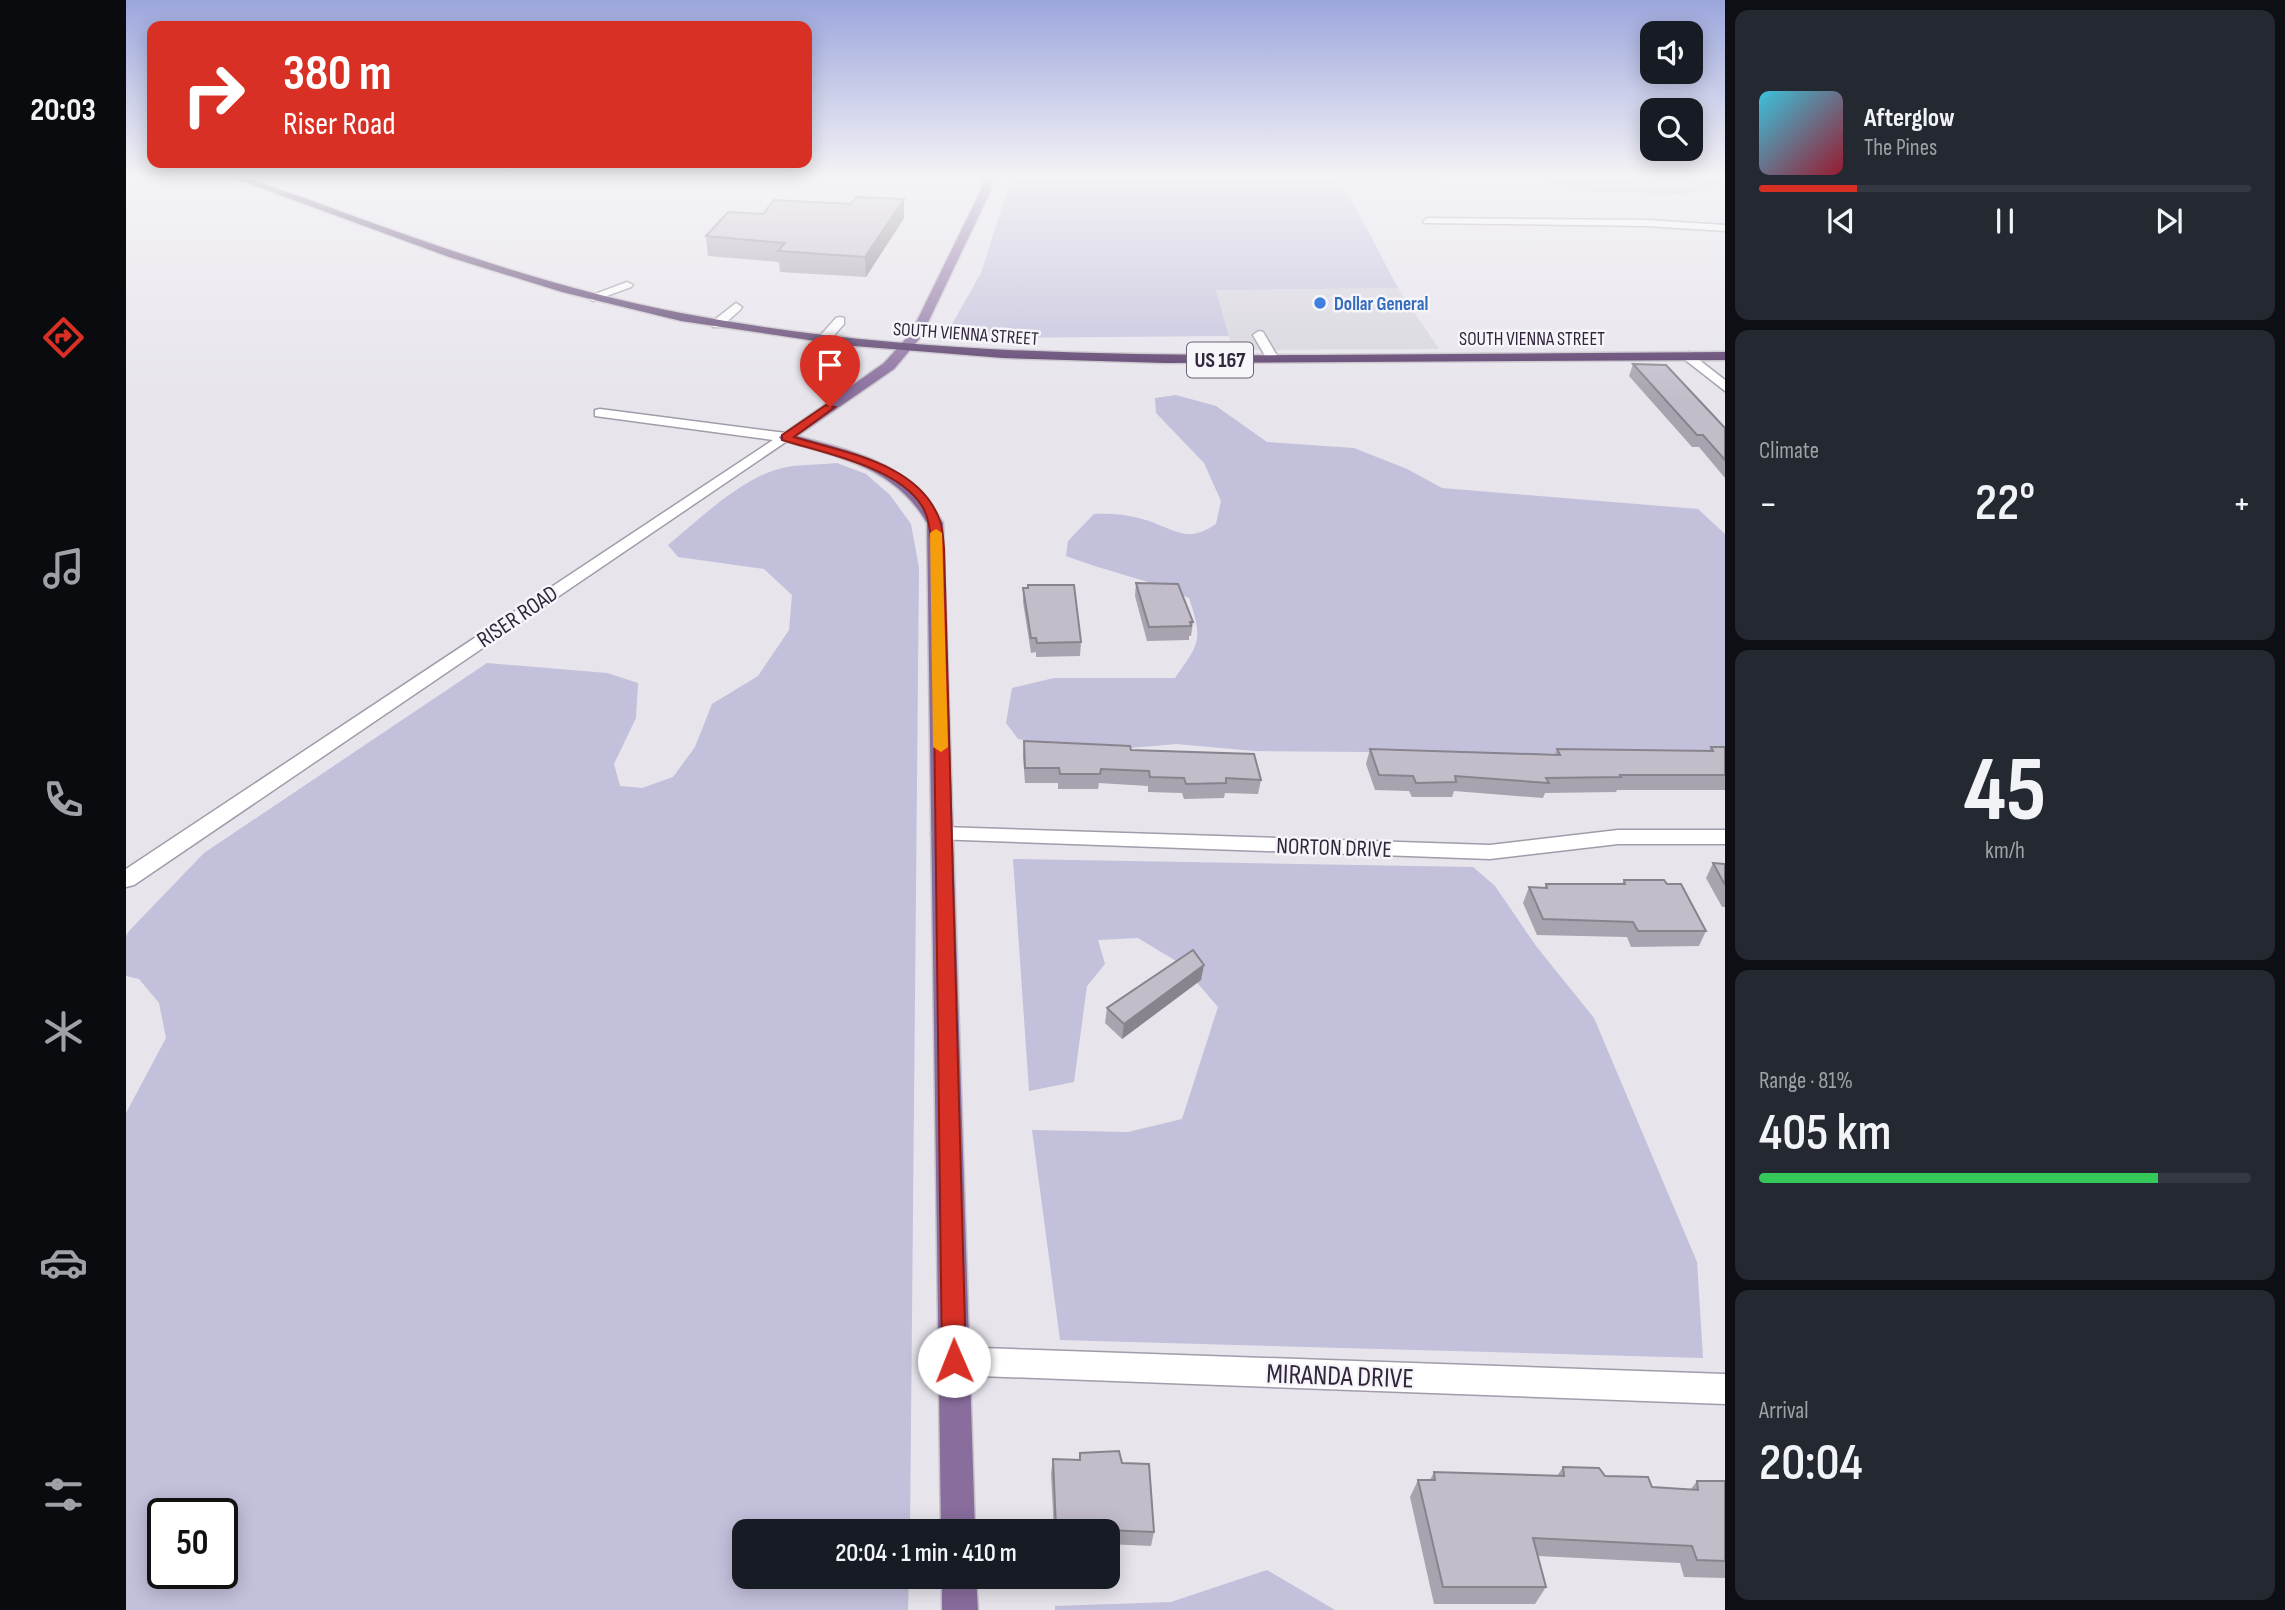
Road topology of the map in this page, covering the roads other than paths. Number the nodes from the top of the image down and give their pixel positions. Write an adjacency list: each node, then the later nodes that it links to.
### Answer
1 (443, 250): 4 (highway, SOUTH VIENNA STREET / US 167)
2 (958, 250): 10 (main road, RISER ROAD)
3 (627, 285): 4 (street)
4 (593, 297): 7 (highway, SOUTH VIENNA STREET / US 167)
5 (736, 307): 7 (street)
6 (841, 321): 9 (street)
7 (717, 324): 9 (highway, SOUTH VIENNA STREET / US 167)
8 (1259, 335): 13 (street)
9 (823, 340): 10 (highway, SOUTH VIENNA STREET / US 167)
10 (905, 349): 13 (highway, SOUTH VIENNA STREET / US 167); 16 (main road, RISER ROAD)
11 (1689, 356): 12 (highway, SOUTH VIENNA STREET / US 167); 13 (highway, SOUTH VIENNA STREET / US 167); 14 (street)
12 (1725, 356)
13 (1273, 359)
14 (1725, 387)
15 (600, 413): 16 (street)
16 (786, 437): 17 (main road); 19 (street, RISER ROAD)
17 (942, 834): 18 (street, NORTON DRIVE); 20 (main road)
18 (1725, 837)
19 (126, 880)
20 (954, 1361): 21 (street, MIRANDA DRIVE); 22 (main road)
21 (1725, 1389)
22 (958, 1519)
23 (959, 1589): 24 (main road)
24 (960, 1610)

